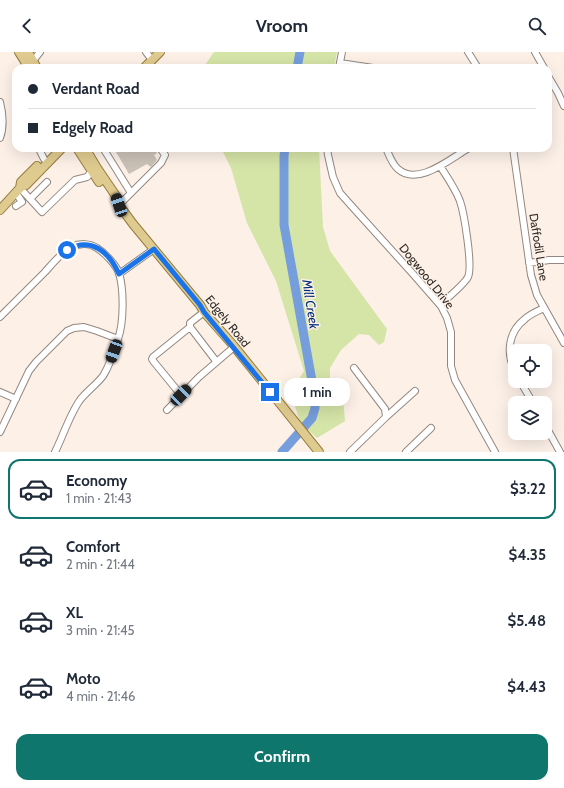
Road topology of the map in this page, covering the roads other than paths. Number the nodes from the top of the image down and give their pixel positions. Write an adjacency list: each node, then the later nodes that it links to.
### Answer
1 (19, 52): 10 (main road)
2 (28, 52): 11 (main road)
3 (40, 52): 12 (street)
4 (146, 52): 9 (street)
5 (160, 52): 9 (main road)
6 (342, 52): 14 (street)
7 (468, 52): 15 (street)
8 (535, 52): 16 (street)
9 (152, 60): 13 (main road)
10 (31, 64)
11 (32, 64)
12 (34, 64)
13 (148, 64)
14 (339, 64)
15 (476, 64)
16 (542, 64)
17 (552, 83): 19 (street)
18 (0, 102): 20 (street)
19 (564, 106)
20 (0, 138)
21 (40, 152): 32 (street)
22 (50, 152): 32 (main road)
23 (58, 152): 36 (main road)
24 (80, 152): 34 (main road, Edgely Road)
25 (87, 152): 39 (main road, Edgely Road)
26 (107, 152): 37 (street)
27 (162, 152): 37 (street)
28 (328, 152): 46 (street, Dogwood Drive)
29 (388, 152): 33 (street)
30 (463, 152): 33 (street)
31 (514, 152): 44 (street, Daffodil Lane)
32 (44, 159): 36 (main road)
33 (440, 166): 46 (street)
34 (92, 171): 38 (street); 39 (main road, Edgely Road)
35 (47, 182): 38 (street)
36 (18, 191): 38 (street); 40 (street); 41 (main road)
37 (131, 193): 39 (street)
38 (30, 199)
39 (119, 205): 42 (main road, Edgely Road)
40 (16, 206)
41 (0, 210)
42 (154, 249): 45 (street); 48 (main road, Edgely Road)
43 (564, 260): 44 (street)
44 (529, 264): 47 (street, Daffodil Lane)
45 (119, 274): 49 (street); 51 (street)
46 (440, 305): 70 (street, Dogwood Drive)
47 (544, 308): 52 (street, Daffodil Lane); 53 (street)
48 (204, 312): 50 (street); 54 (main road, Edgely Road)
49 (0, 317)
50 (190, 327): 55 (street); 59 (street)
51 (118, 339): 60 (street); 66 (street)
52 (564, 343)
53 (510, 344)
54 (234, 347): 55 (street); 67 (main road, Edgely Road)
55 (216, 361): 59 (street)
56 (354, 368): 62 (street)
57 (415, 391): 62 (street)
58 (0, 392): 60 (street)
59 (181, 395): 61 (street)
60 (16, 399): 64 (street)
61 (167, 410)
62 (386, 417): 68 (street)
63 (431, 428): 69 (street)
64 (0, 432)
65 (552, 438): 71 (street)
66 (55, 452)
67 (319, 452)
68 (350, 452)
69 (406, 452)
70 (495, 452)
71 (560, 452)

